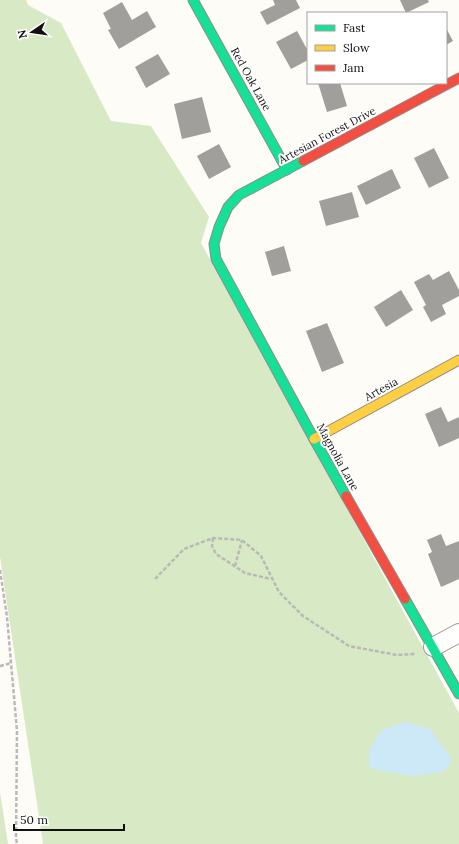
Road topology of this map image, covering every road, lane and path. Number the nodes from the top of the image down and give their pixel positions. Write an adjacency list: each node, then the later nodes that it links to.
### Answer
1 (193, 0): 3 (street, Red Oak Lane)
2 (459, 78): 3 (street, Artesian Forest Drive)
3 (287, 170): 4 (street, Artesian Forest Drive)
4 (219, 227): 6 (street, Magnolia Lane)
5 (459, 360): 6 (street, Artesia)
6 (314, 439): 14 (street, Magnolia Lane)
7 (213, 538): 8 (path); 9 (path); 11 (path)
8 (242, 540): 9 (path); 12 (path)
9 (235, 566): 12 (path)
10 (0, 570): 15 (path)
11 (155, 579)
12 (272, 579): 14 (path)
13 (459, 633): 14 (street)
14 (433, 647): 17 (street, Magnolia Lane)
15 (11, 663): 16 (path); 18 (path)
16 (0, 666)
17 (459, 694)
18 (17, 844)

